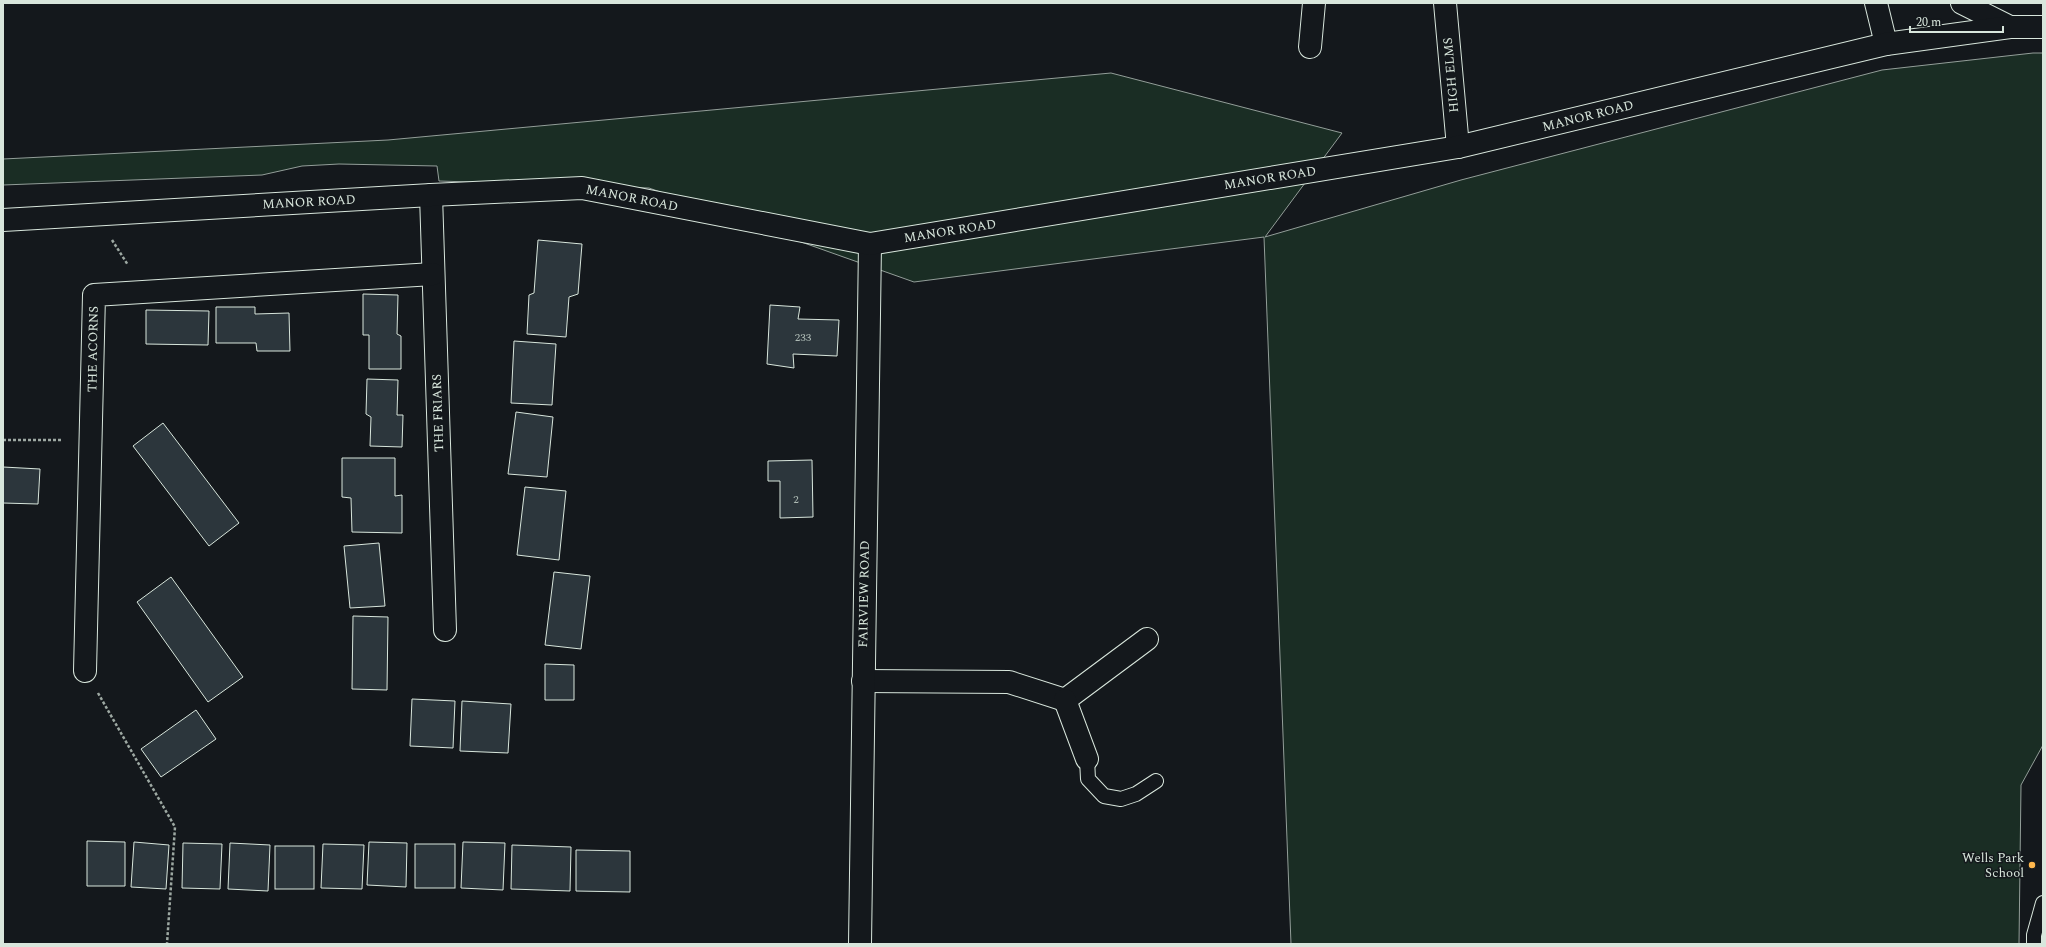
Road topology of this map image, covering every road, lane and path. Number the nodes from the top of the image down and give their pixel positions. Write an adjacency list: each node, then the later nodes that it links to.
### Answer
1 (1314, 3): 8 (street)
2 (1445, 3): 9 (street, HIGH ELMS)
3 (1876, 3): 7 (street)
4 (1962, 3): 5 (street)
5 (2010, 27): 6 (street, MANOR ROAD); 7 (street, MANOR ROAD)
6 (2043, 27)
7 (1886, 44): 9 (street, MANOR ROAD)
8 (1310, 47)
9 (1458, 147): 13 (street, MANOR ROAD)
10 (431, 195): 11 (street, MANOR ROAD); 13 (street, MANOR ROAD); 14 (street, THE FRIARS)
11 (96, 215): 12 (street, MANOR ROAD); 15 (path)
12 (3, 220)
13 (870, 244): 21 (street, FAIRVIEW ROAD)
14 (434, 274): 15 (street, THE ACORNS); 18 (street, THE FRIARS)
15 (146, 292): 17 (street, THE ACORNS)
16 (3, 440): 17 (path)
17 (90, 440): 20 (street, THE ACORNS)
18 (445, 630)
19 (1147, 639): 22 (street)
20 (85, 670): 26 (path)
21 (863, 681): 22 (street); 27 (street, FAIRVIEW ROAD)
22 (1065, 700): 23 (street)
23 (1087, 759): 24 (lane)
24 (1156, 781)
25 (2043, 902): 28 (lane)
26 (167, 944)
27 (860, 944)
28 (2034, 944)

